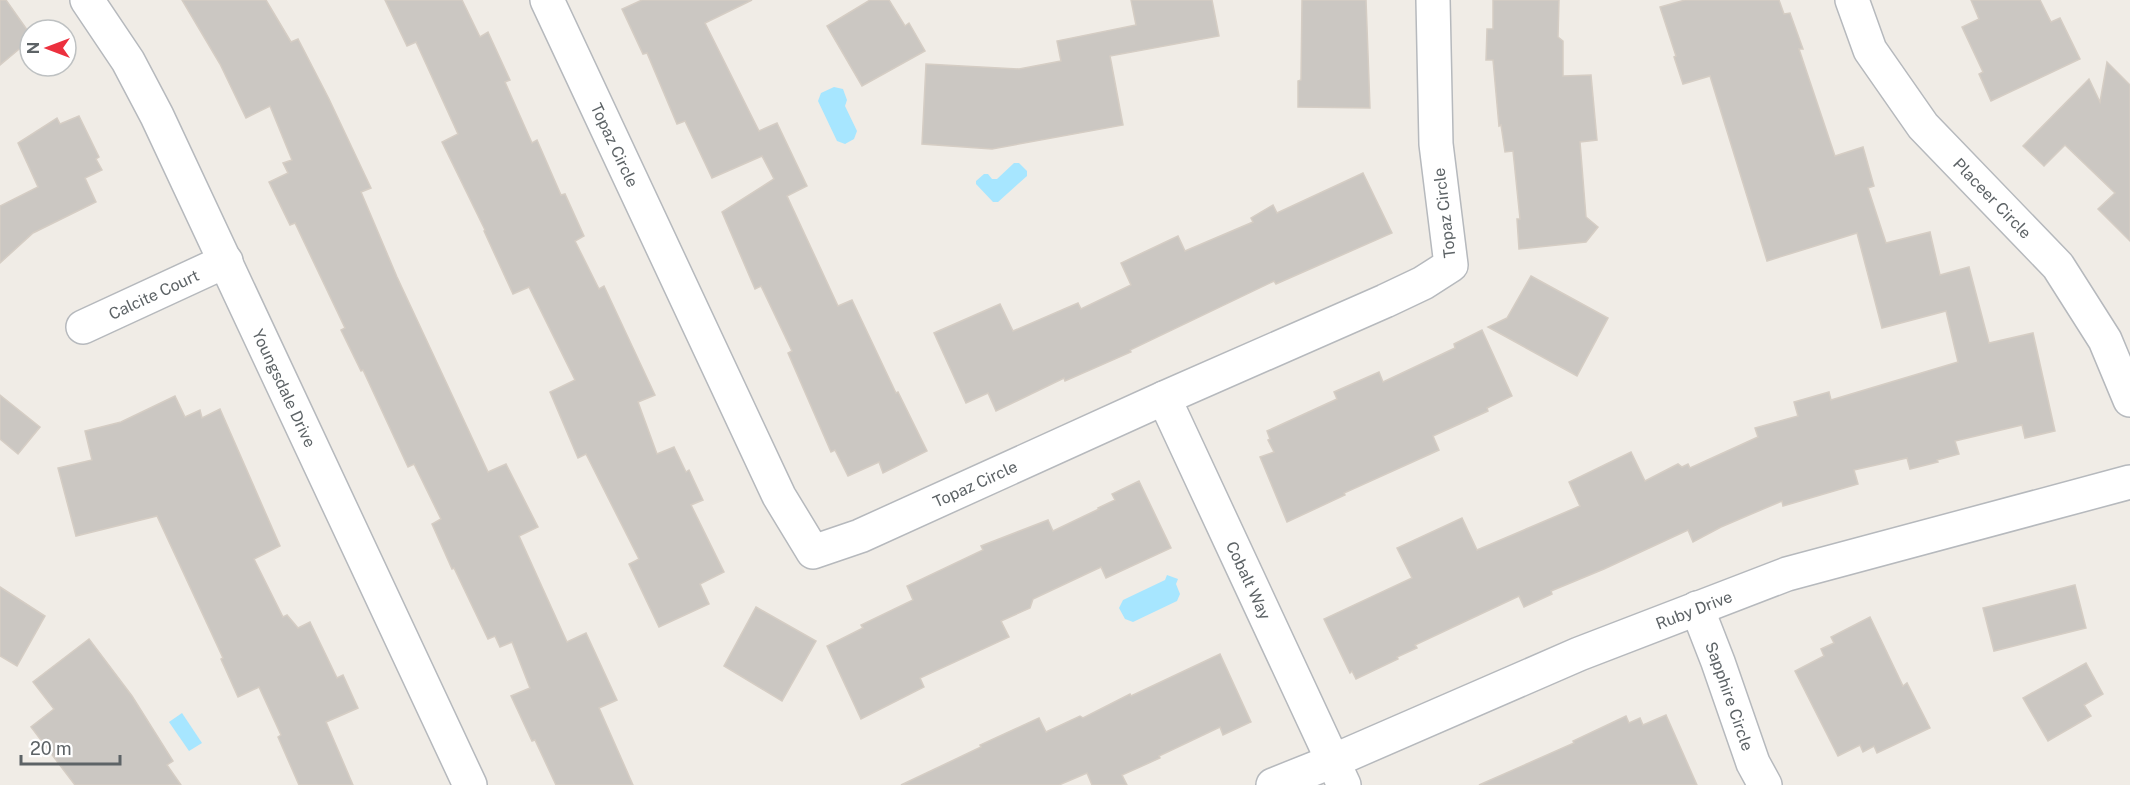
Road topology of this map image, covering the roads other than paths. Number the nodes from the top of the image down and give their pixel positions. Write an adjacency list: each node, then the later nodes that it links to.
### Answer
1 (87, 0): 5 (street, Youngsdale Drive)
2 (547, 0): 7 (street, Topaz Circle)
3 (1433, 0): 7 (street, Topaz Circle)
4 (1852, 0): 8 (street, Placeer Circle)
5 (226, 261): 6 (street, Calcite Court); 12 (street, Youngsdale Drive)
6 (83, 327)
7 (1164, 398): 11 (street, Cobalt Way)
8 (2130, 400)
9 (2130, 482): 10 (street, Ruby Drive)
10 (1698, 608): 11 (street, Ruby Drive); 14 (street, Sapphire Circle)
11 (1339, 773): 13 (street, Ruby Drive)
12 (470, 785)
13 (1273, 785)
14 (1765, 785)

